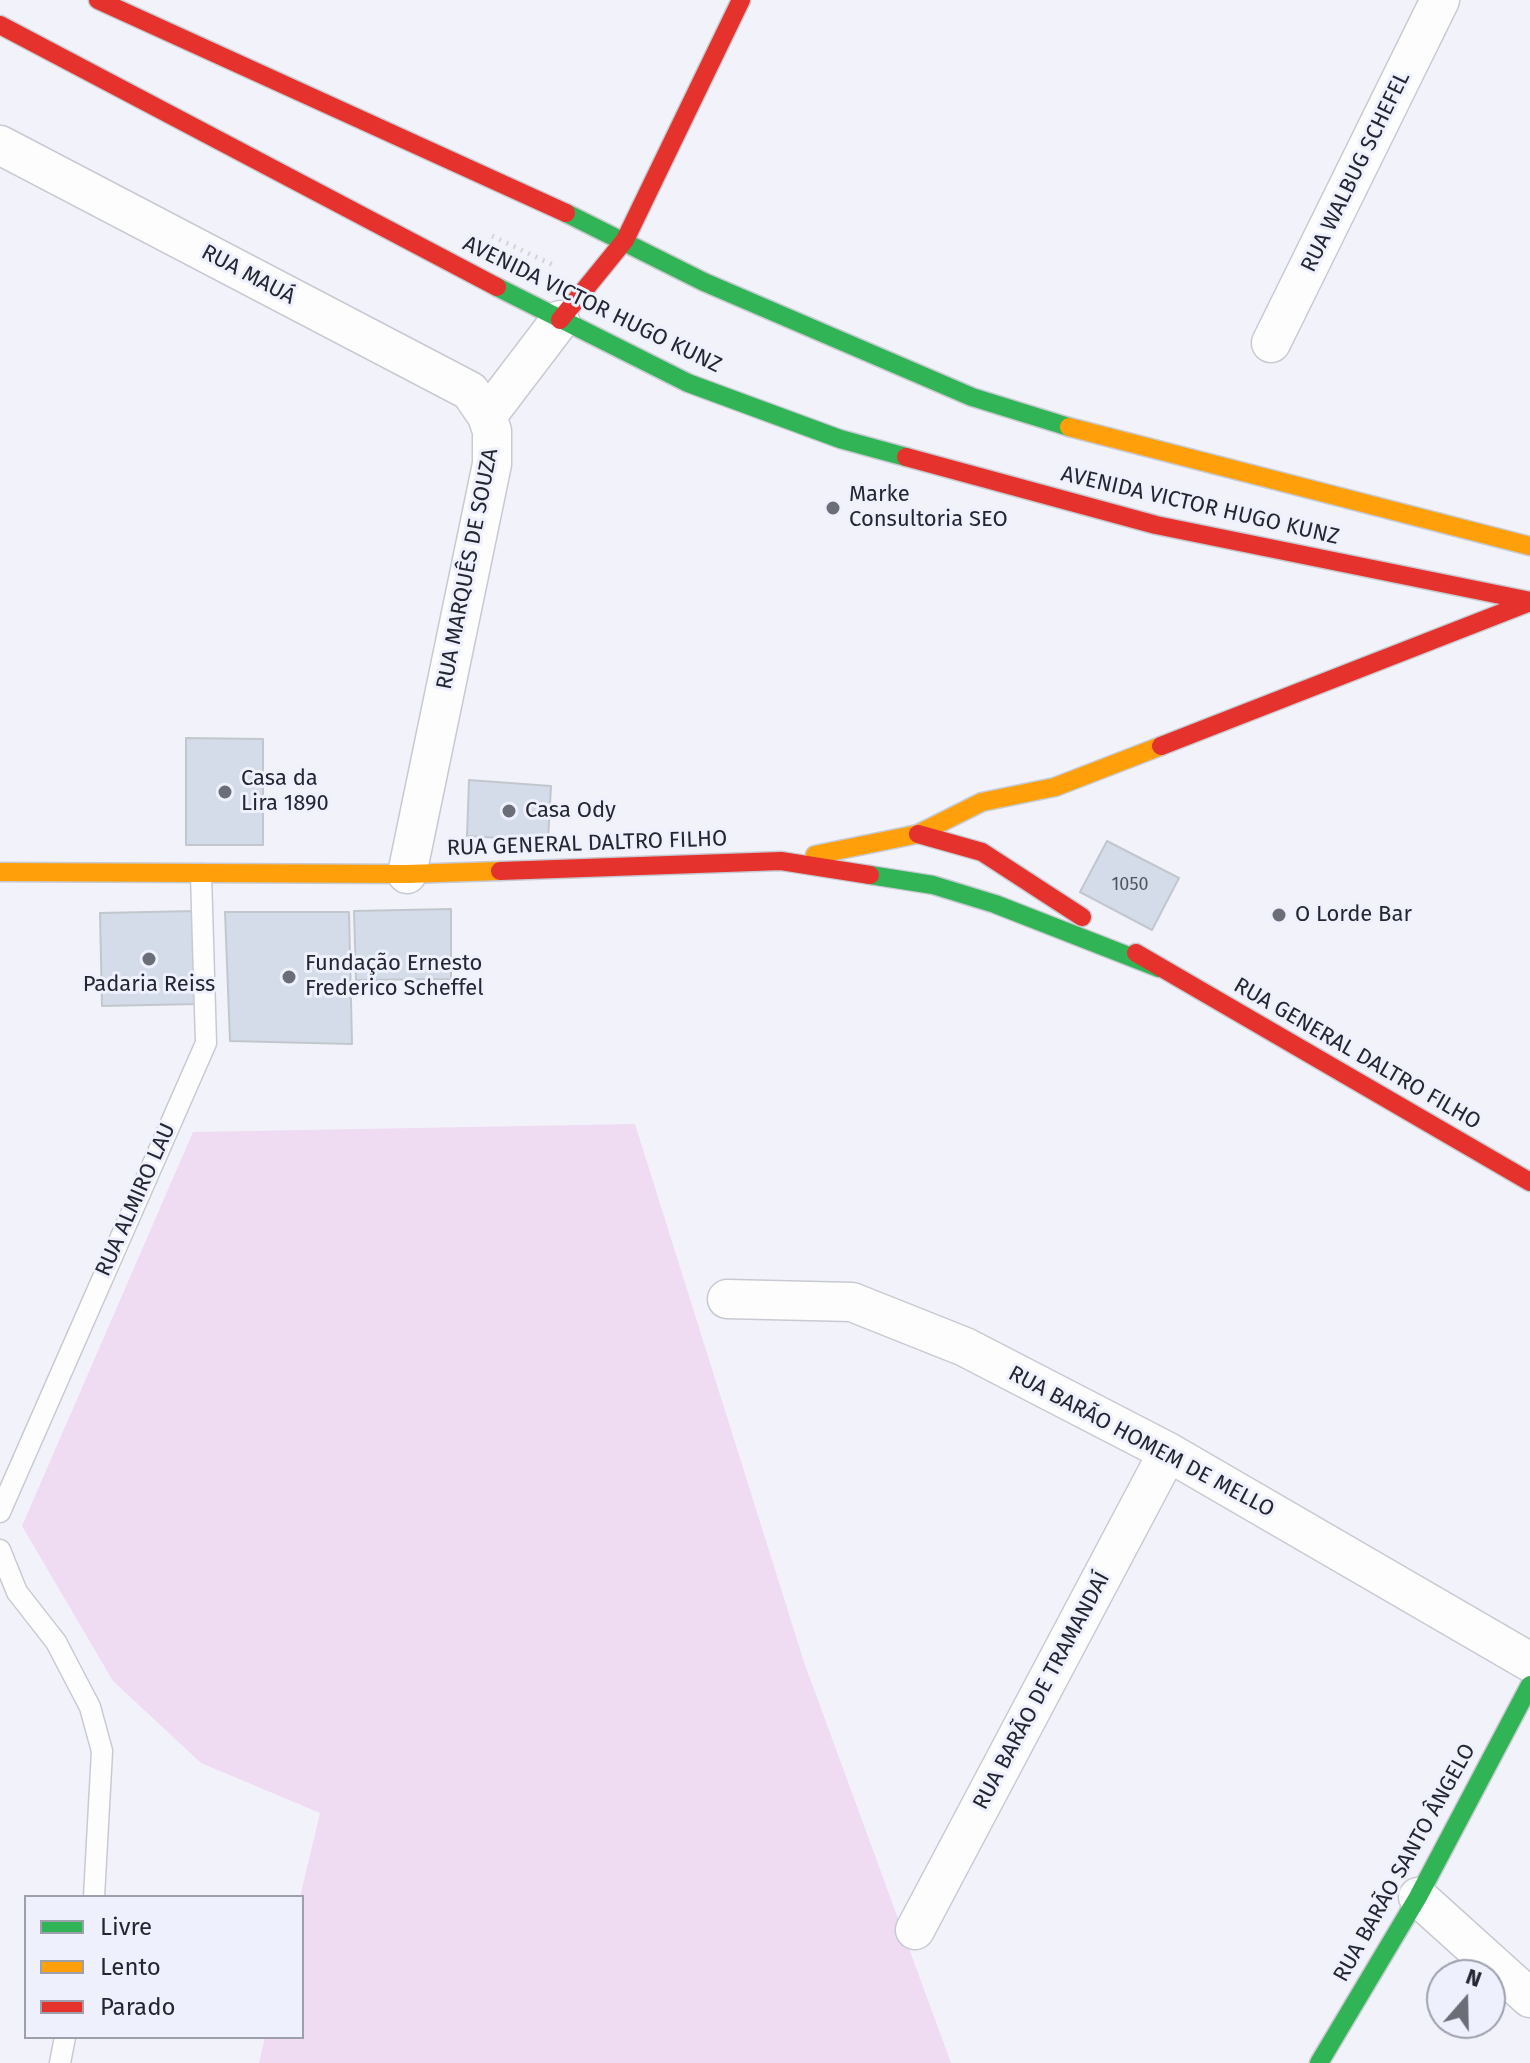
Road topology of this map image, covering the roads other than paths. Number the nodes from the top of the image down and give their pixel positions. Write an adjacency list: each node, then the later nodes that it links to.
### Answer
1 (98, 0): 6 (main road, AVENIDA VICTOR HUGO KUNZ)
2 (741, 0): 6 (main road, RUA MARQUÊS DE SOUZA)
3 (1440, 0): 8 (street, RUA WALBUG SCHEFEL)
4 (0, 25): 7 (main road, AVENIDA VICTOR HUGO KUNZ)
5 (0, 145): 9 (street, RUA MAUÁ)
6 (625, 240): 7 (main road, RUA MARQUÊS DE SOUZA); 10 (main road, AVENIDA VICTOR HUGO KUNZ)
7 (560, 320): 9 (street, RUA MARQUÊS DE SOUZA); 11 (main road, AVENIDA VICTOR HUGO KUNZ)
8 (1271, 343)
9 (487, 416): 19 (street, RUA MARQUÊS DE SOUZA)
10 (1530, 546)
11 (1530, 601): 12 (main road)
12 (1055, 787): 13 (main road); 14 (main road)
13 (1024, 815)
14 (918, 834): 15 (main road, RUA GENERAL DALTRO FILHO); 16 (main road); 20 (main road)
15 (976, 858): 21 (main road); 22 (main road, RUA GENERAL DALTRO FILHO)
16 (781, 861): 19 (main road, RUA GENERAL DALTRO FILHO); 20 (main road, RUA GENERAL DALTRO FILHO)
17 (0, 872): 18 (main road, RUA GENERAL DALTRO FILHO)
18 (201, 874): 19 (main road, RUA GENERAL DALTRO FILHO); 26 (lane, RUA ALMIRO LAU)
19 (407, 874)
20 (902, 878): 21 (main road, RUA GENERAL DALTRO FILHO)
21 (933, 885): 22 (main road, RUA GENERAL DALTRO FILHO)
22 (1159, 968): 23 (main road, RUA GENERAL DALTRO FILHO)
23 (1530, 1182)
24 (727, 1299): 25 (street, RUA BARÃO HOMEM DE MELLO)
25 (1168, 1452): 28 (street, RUA BARÃO HOMEM DE MELLO); 32 (street, RUA BARÃO DE TRAMANDAÍ)
26 (0, 1512)
27 (0, 1550): 30 (lane)
28 (1530, 1662)
29 (1530, 1685): 31 (main road, RUA BARÃO SANTO ÂNGELO)
30 (94, 1895)
31 (1418, 1897): 33 (street); 36 (main road, RUA BARÃO SANTO ÂNGELO)
32 (915, 1930)
33 (1530, 1998)
34 (65, 2039): 35 (lane)
35 (60, 2063)
36 (1319, 2063)

